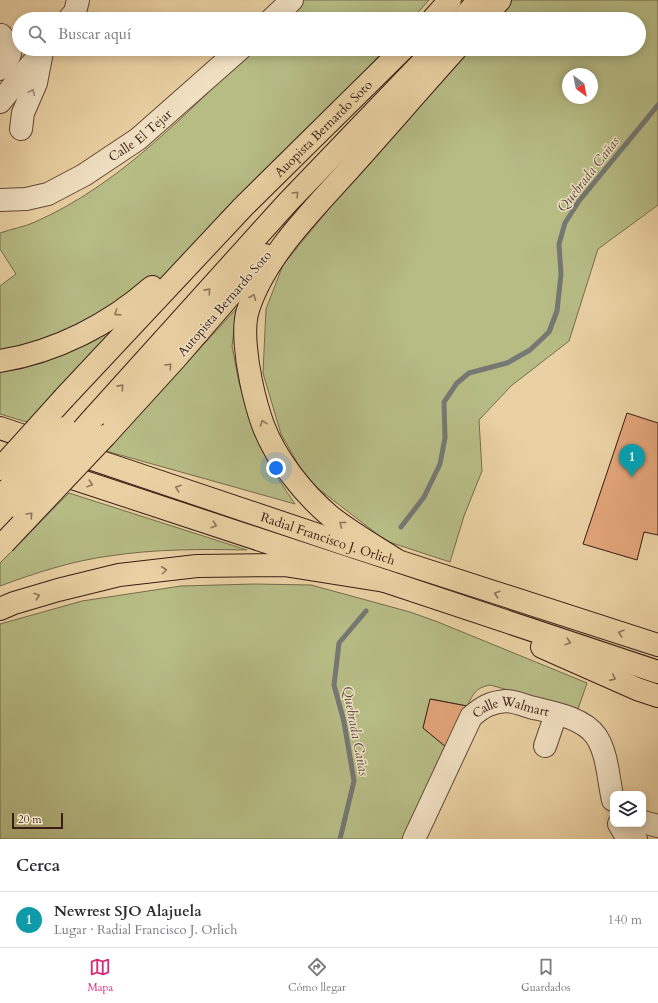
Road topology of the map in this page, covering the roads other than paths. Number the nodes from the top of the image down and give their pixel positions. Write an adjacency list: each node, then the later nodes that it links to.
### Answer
1 (292, 0): 5 (street)
2 (450, 0): 6 (main road)
3 (480, 0): 7 (main road)
4 (500, 0): 8 (main road)
5 (279, 12)
6 (439, 12)
7 (469, 12)
8 (489, 12)
9 (2, 35): 18 (street)
10 (38, 56): 19 (street)
11 (42, 56): 20 (street, one-way to 11)
12 (232, 56): 22 (street, Calle El Tejar)
13 (396, 56): 24 (main road, Auopista Bernardo Soto)
14 (400, 56): 26 (main road, Autopista Bernardo Soto)
15 (429, 56): 26 (main road, Autopista Bernardo Soto, one-way to 15)
16 (430, 56): 31 (main road, Autopista Bernardo Soto, one-way to 16, bridge)
17 (450, 56): 32 (main road, one-way to 17)
18 (0, 70)
19 (0, 102)
20 (20, 129)
21 (0, 186): 22 (street)
22 (26, 199): 23 (street, Calle El Tejar)
23 (0, 200)
24 (243, 207): 25 (main road, one-way to 25); 26 (main road, Autopista Bernardo Soto)
25 (0, 361)
26 (80, 408): 29 (main road, Autopista Bernardo Soto, bridge); 30 (main road, Autopista Bernardo Soto, bridge)
27 (0, 428): 32 (main road, Radial Francisco J. Orlich, one-way to 27)
28 (0, 455): 33 (main road, Radial Francisco J. Orlich, one-way to 33)
29 (0, 470)
30 (5, 508)
31 (2, 545)
32 (398, 561): 36 (main road, Radial Francisco J. Orlich, one-way to 32)
33 (385, 581): 34 (main road, Radial Francisco J. Orlich); 35 (main road, one-way to 33)
34 (423, 594): 37 (main road, Radial Francisco J. Orlich, one-way to 37); 38 (main road, one-way to 38)
35 (0, 609)
36 (658, 645)
37 (658, 672)
38 (658, 696)
39 (549, 712): 40 (street); 41 (street, Calle Walmart); 45 (street, Calle Walmart)
40 (539, 743)
41 (611, 791)
42 (646, 823): 43 (street)
43 (658, 826)
44 (621, 827): 46 (street)
45 (414, 839)
46 (636, 839)

